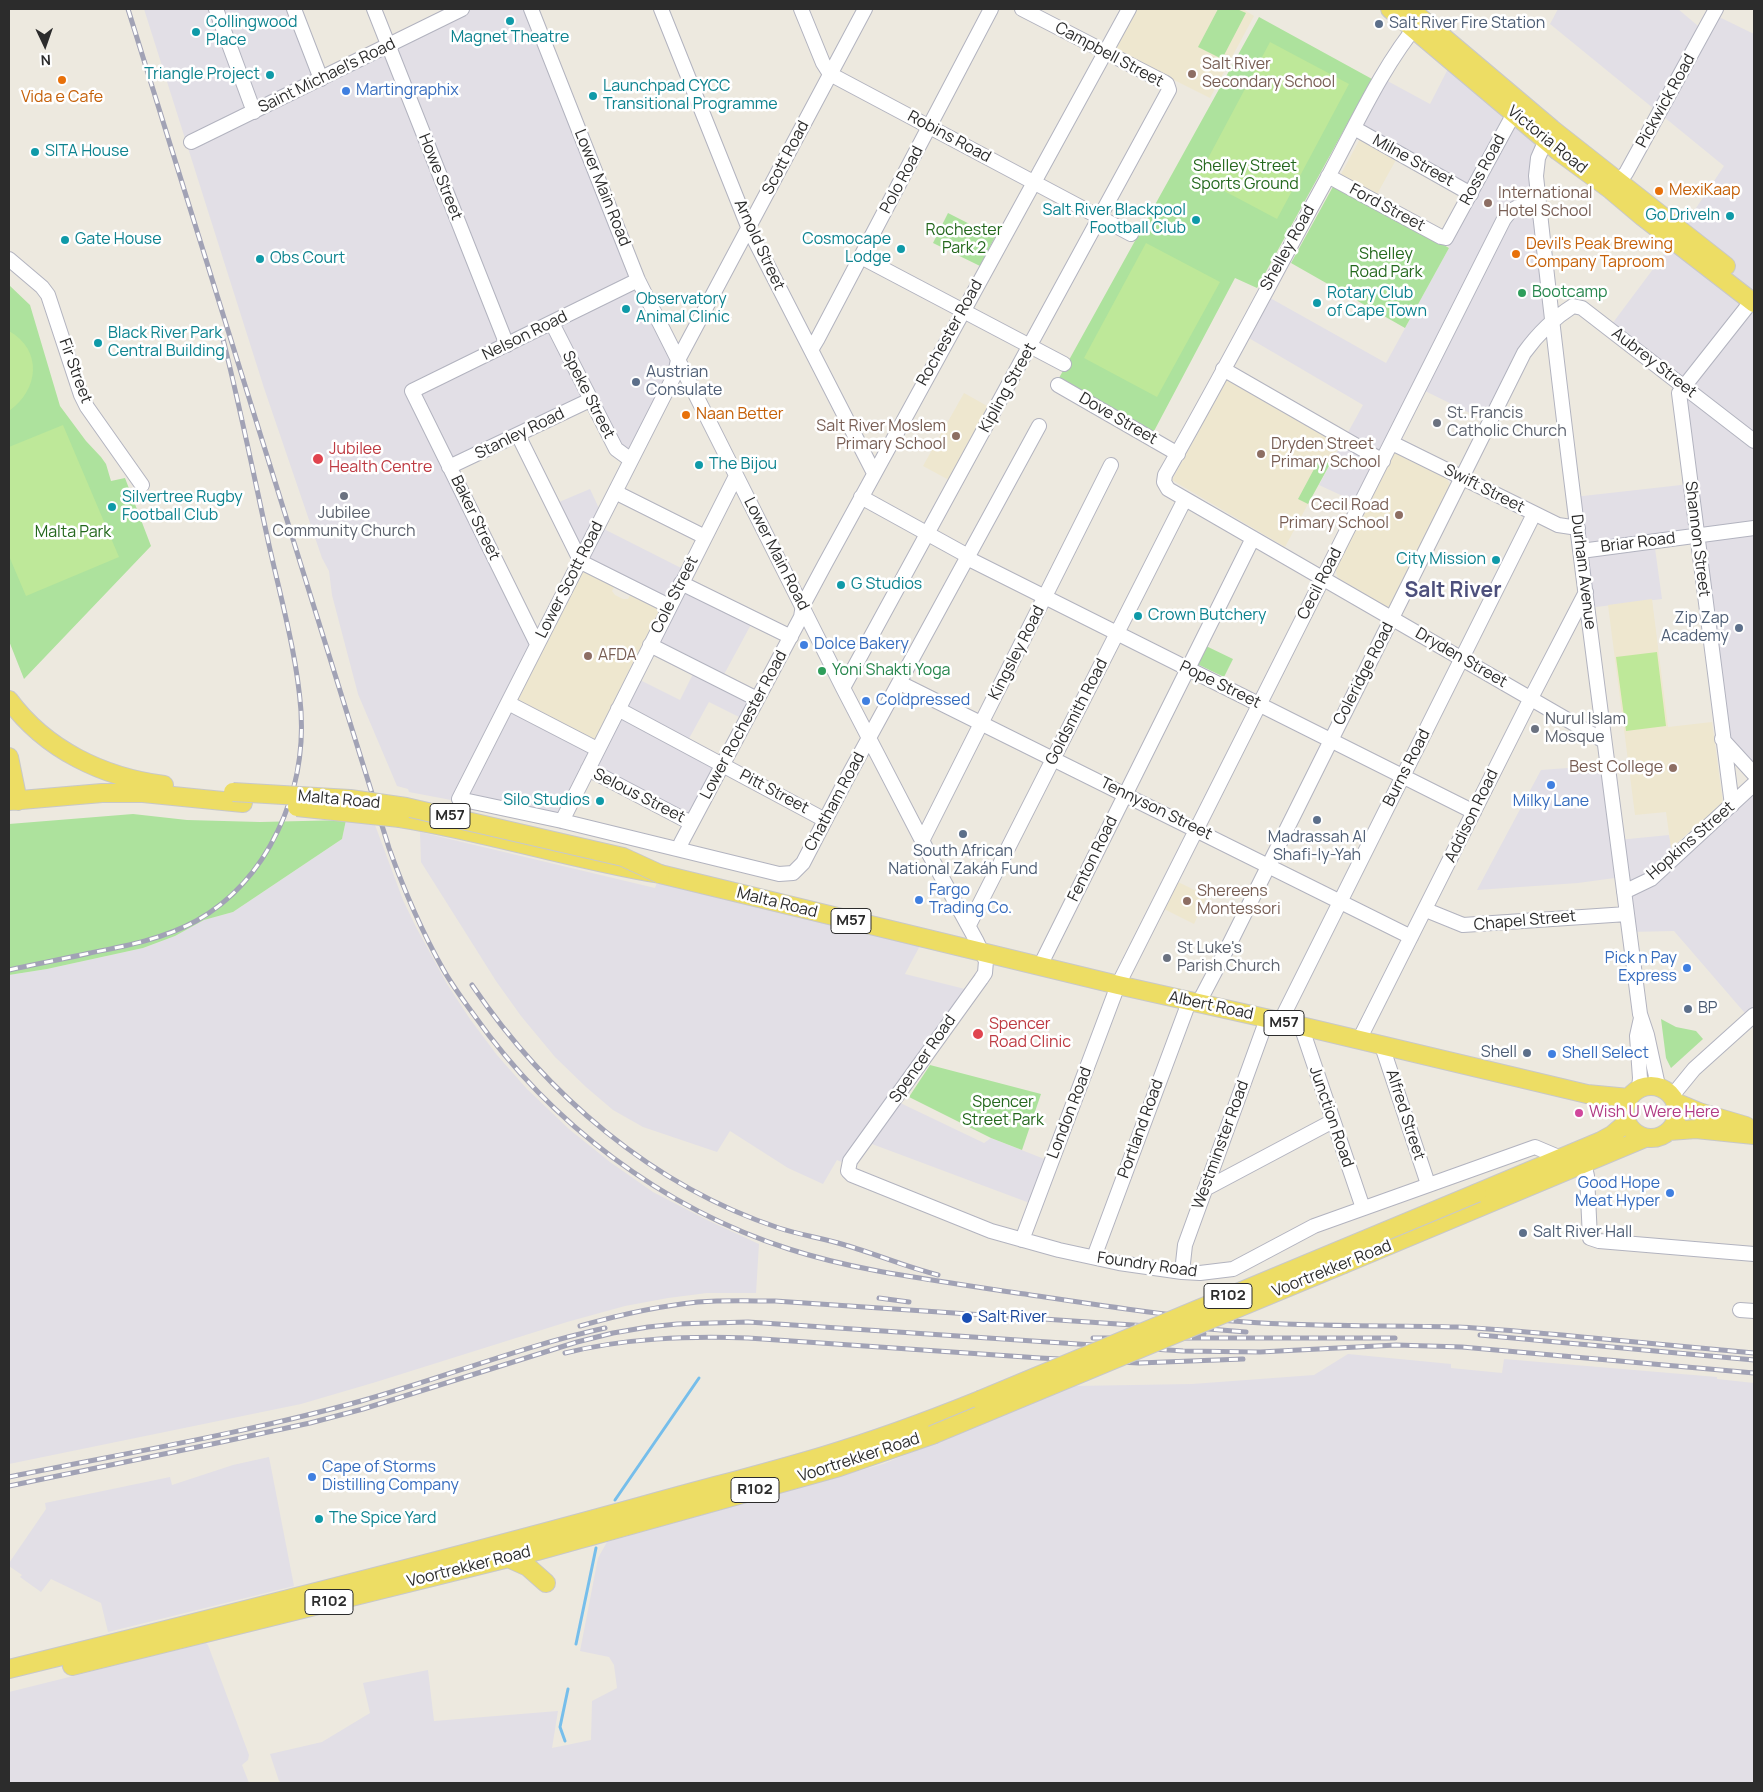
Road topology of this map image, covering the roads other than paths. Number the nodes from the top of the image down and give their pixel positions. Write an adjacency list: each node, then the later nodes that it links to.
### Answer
1 (216, 9): 21 (street)
2 (294, 9): 18 (street)
3 (374, 9): 15 (street, Howe Street)
4 (662, 9): 32 (street, Arnold Street)
5 (801, 9): 17 (street)
6 (865, 9): 17 (street, Scott Road)
7 (992, 9): 22 (street, Polo Road)
8 (1022, 9): 16 (street, Campbell Street)
9 (1129, 9): 16 (street, Rochester Road)
10 (1390, 9): 14 (main road, Victoria Road)
11 (1716, 9): 28 (street, Pickwick Road)
12 (534, 10): 37 (street, Lower Main Road)
13 (454, 11): 15 (street, Saint Michael's Road)
14 (1415, 19): 20 (main road, Victoria Road); 23 (street, Shelley Road)
15 (387, 45): 18 (street, Saint Michael's Road); 42 (street, Howe Street)
16 (1105, 53): 19 (street, Campbell Street); 27 (street, Rochester Road)
17 (830, 74): 22 (street, Robins Road); 32 (street, Scott Road)
18 (321, 79): 21 (street, Saint Michael's Road)
19 (1169, 87): 31 (street, Kipling Street)
20 (1517, 108): 24 (main road, Victoria Road); 29 (street, Ross Road)
21 (254, 112): 25 (street, Saint Michael's Road)
22 (930, 126): 27 (street, Robins Road); 35 (street, Polo Road)
23 (1354, 128): 26 (street, Shelley Road); 29 (street, Milne Street)
24 (1548, 134): 28 (main road, Victoria Road); 30 (street, Durham Avenue)
25 (191, 142)
26 (1328, 176): 34 (street, Ford Street); 47 (street, Shelley Road)
27 (1034, 181): 31 (street, Robins Road); 39 (street, Rochester Road)
28 (1614, 185): 38 (main road, Victoria Road)
29 (1471, 194): 34 (street, Ross Road)
30 (1539, 204): 41 (street, Durham Avenue); 55 (street, Cecil Road)
31 (1101, 217): 33 (street, Robins Road); 43 (street, Kipling Street)
32 (749, 229): 44 (street, Arnold Street); 45 (street, Scott Road)
33 (1131, 234)
34 (1446, 238)
35 (861, 257): 39 (street); 44 (street, Polo Road)
36 (9, 259): 65 (street, Fir Street)
37 (638, 280): 40 (street, Nelson Road); 45 (street, Lower Main Road)
38 (1754, 297): 49 (street)
39 (963, 310): 43 (street); 61 (street, Rochester Road)
40 (552, 323): 42 (street, Nelson Road); 51 (street, Speke Street)
41 (1552, 324): 49 (street, Aubrey Street); 63 (street, Coleridge Road); 70 (street, Durham Avenue)
42 (507, 344): 50 (street, Nelson Road)
43 (1030, 346): 46 (street); 72 (street, Kipling Street)
44 (811, 350): 61 (street, Arnold Street)
45 (678, 360): 57 (street, Lower Scott Road); 62 (street, Lower Main Road)
46 (1064, 364)
47 (1223, 369): 56 (street, Shelley Road); 58 (street)
48 (1058, 385): 56 (street, Dove Street)
49 (1684, 387): 54 (street, Aubrey Street); 73 (street, Shannon Street)
50 (412, 391): 60 (street, Baker Street)
51 (590, 400): 53 (street, Stanley Road); 57 (street, Speke Street)
52 (1039, 426): 77 (street, Chatham Road)
53 (518, 435): 60 (street, Stanley Road); 78 (street)
54 (1754, 441)
55 (1392, 443): 58 (street, Cecil Road); 63 (street, Swift Street)
56 (1178, 454): 64 (street, Shelley Road)
57 (631, 460): 66 (street, Lower Scott Road)
58 (1383, 461): 79 (street, Cecil Road)
59 (1111, 465): 82 (street, Kingsley Road)
60 (449, 467): 88 (street, Baker Street)
61 (874, 473): 67 (street, Rochester Road)
62 (736, 476): 74 (street, Cole Street); 84 (street, Lower Main Road)
63 (1462, 478): 69 (street, Swift Street); 85 (street, Coleridge Road)
64 (1164, 482): 68 (street, Dryden Street)
65 (142, 485)
66 (615, 492): 74 (street); 78 (street, Lower Scott Road)
67 (861, 497): 72 (street, Pope Street); 84 (street, Rochester Road)
68 (1185, 499): 75 (street, Dryden Street); 86 (street, Goldsmith Road)
69 (1534, 514): 70 (street, Swift Street); 90 (street, Burns Road)
70 (1578, 528): 76 (street, Durham Avenue)
71 (1754, 528): 73 (street, Briar Road)
72 (928, 534): 77 (street, Pope Street); 93 (street, Kipling Street)
73 (1697, 536): 76 (street, Briar Road); 102 (street, Shannon Street)
74 (705, 537): 80 (street, Cole Street)
75 (1253, 538): 79 (street, Dryden Street); 91 (street, Fenton Road)
76 (1581, 551): 81 (street, Durham Avenue)
77 (968, 557): 82 (street, Pope Street); 92 (street, Chatham Road)
78 (581, 562): 83 (street); 88 (street, Lower Scott Road)
79 (1322, 578): 85 (street, Dryden Street); 98 (street, Cecil Road)
80 (681, 584): 83 (street, Cole Street); 87 (street)
81 (1586, 592): 94 (street, Addison Road); 104 (street, Durham Avenue)
82 (1045, 598): 86 (street, Pope Street); 100 (street, Kingsley Road)
83 (669, 606): 89 (street, Cole Street)
84 (803, 606): 87 (street, Lower Rochester Road); 93 (street, Lower Main Road)
85 (1392, 619): 90 (street, Dryden Street); 103 (street, Coleridge Road)
86 (1116, 634): 91 (street, Pope Street); 107 (street, Goldsmith Road)
87 (790, 636): 95 (street, Lower Rochester Road)
88 (538, 644): 97 (street, Lower Scott Road)
89 (650, 645): 95 (street); 99 (street, Cole Street)
90 (1462, 659): 94 (street, Dryden Street); 111 (street, Burns Road)
91 (1188, 670): 98 (street, Pope Street); 114 (street, Fenton Road)
92 (900, 683): 100 (street, Tennyson Street); 101 (street, Chatham Road)
93 (843, 688): 101 (street, Lower Main Road)
94 (1531, 698): 104 (street, Dryden Street); 119 (street, Addison Road)
95 (757, 699): 108 (street, Lower Rochester Road)
96 (9, 700): 113 (main road)
97 (508, 703): 105 (street); 117 (street, Lower Scott Road)
98 (1259, 704): 103 (street, Pope Street); 123 (street, Cecil Road)
99 (618, 709): 105 (street, Cole Street); 108 (street, Pitt Street)
100 (981, 723): 107 (street, Tennyson Street); 124 (street, Kingsley Road)
101 (869, 739): 120 (street, Chatham Road); 124 (street, Lower Main Road)
102 (1722, 739): 110 (street); 118 (street, Shannon Street)
103 (1330, 740): 111 (street, Pope Street); 126 (street, Coleridge Road)
104 (1604, 741): 127 (street, Durham Avenue)
105 (598, 749): 109 (street, Cole Street)
106 (9, 757): 115 (main road)
107 (1053, 758): 114 (street, Tennyson Street); 131 (street, Goldsmith Road)
108 (722, 765): 120 (street, Pitt Street); 122 (street, Lower Rochester Road)
109 (588, 769): 121 (street, Cole Street); 122 (street, Selous Street)
110 (1754, 774)
111 (1403, 776): 119 (street, Pope Street); 128 (street, Burns Road)
112 (1754, 784): 118 (street, Hopkins Street)
113 (202, 790): 115 (main road, Malta Road / M57); 116 (main road, Malta Road / M57)
114 (1125, 794): 123 (street, Tennyson Street); 134 (street, Fenton Road)
115 (13, 796): 116 (main road, Malta Road / M57)
116 (238, 797): 133 (main road, Malta Road / M57, bridge)
117 (459, 799): 121 (street, Chatham Road)
118 (1732, 805): 127 (street, Hopkins Street)
119 (1474, 812): 129 (street, Addison Road)
120 (825, 820): 121 (street, Chatham Road)
121 (562, 821)
122 (691, 822): 125 (street, Lower Rochester Road)
123 (1196, 829): 126 (street, Tennyson Street); 135 (street, Cecil Road)
124 (922, 841): 131 (street, Lower Main Road)
125 (681, 843)
126 (1268, 865): 128 (street, Tennyson Street); 136 (street, Coleridge Road)
127 (1624, 892): 130 (street, Durham Avenue)
128 (1340, 902): 132 (street, Tennyson Street); 139 (street, Burns Road)
129 (1426, 910): 130 (street, Chapel Street); 132 (street, Addison Road)
130 (1627, 914): 138 (street, Durham Avenue)
131 (969, 925): 133 (street, Lower Main Road)
132 (1411, 937): 141 (street, Addison Road)
133 (982, 952): 134 (main road, Albert Road / M57); 152 (street, Spencer Road)
134 (1040, 966): 135 (main road, Albert Road / M57)
135 (1118, 985): 136 (main road, Albert Road / M57); 156 (street, London Road)
136 (1194, 1003): 139 (main road, Albert Road / M57); 158 (street, Portland Road)
137 (1754, 1015): 143 (street)
138 (1641, 1017): 143 (street, Durham Avenue); 144 (street, Durham Avenue)
139 (1273, 1020): 140 (main road, Albert Road / M57); 154 (street, Westminster Road)
140 (1301, 1026): 141 (main road, Albert Road / M57); 145 (street, Junction Road)
141 (1359, 1040): 142 (main road, Albert Road / M57)
142 (1382, 1046): 144 (main road, Albert Road / M57); 153 (street, Alfred Street)
143 (1668, 1094): 144 (main road); 146 (main road); 147 (main road)
144 (1630, 1106): 149 (main road); 150 (main road, Voortrekker Road / R102)
145 (1333, 1121): 154 (street); 155 (street, Junction Road)
146 (1754, 1128)
147 (1669, 1131): 148 (main road, R102); 149 (main road, R102)
148 (1754, 1135)
149 (1645, 1138): 151 (main road, Voortrekker Road / R102)
150 (1560, 1158): 153 (street, Foundry Road); 160 (main road, Voortrekker Road / R102, bridge)
151 (1584, 1163): 157 (street); 160 (main road, Voortrekker Road / R102, bridge)
152 (848, 1164): 156 (street, Foundry Road)
153 (1428, 1184): 155 (street, Foundry Road)
154 (1205, 1189): 159 (street, Westminster Road)
155 (1363, 1208): 159 (street, Foundry Road)
156 (1022, 1240): 158 (street, Foundry Road)
157 (1754, 1254)
158 (1094, 1257): 159 (street, Foundry Road)
159 (1182, 1272)
160 (934, 1426): 161 (main road, Voortrekker Road / R102); 162 (main road, Voortrekker Road / R102)
161 (508, 1558): 162 (main road, Voortrekker Road / R102); 163 (main road)
162 (423, 1572): 164 (main road, Voortrekker Road / R102)
163 (546, 1583)
164 (38, 1668): 165 (main road, Voortrekker Road / R102); 166 (main road, Voortrekker Road / R102)
165 (9, 1669)
166 (9, 1681)

